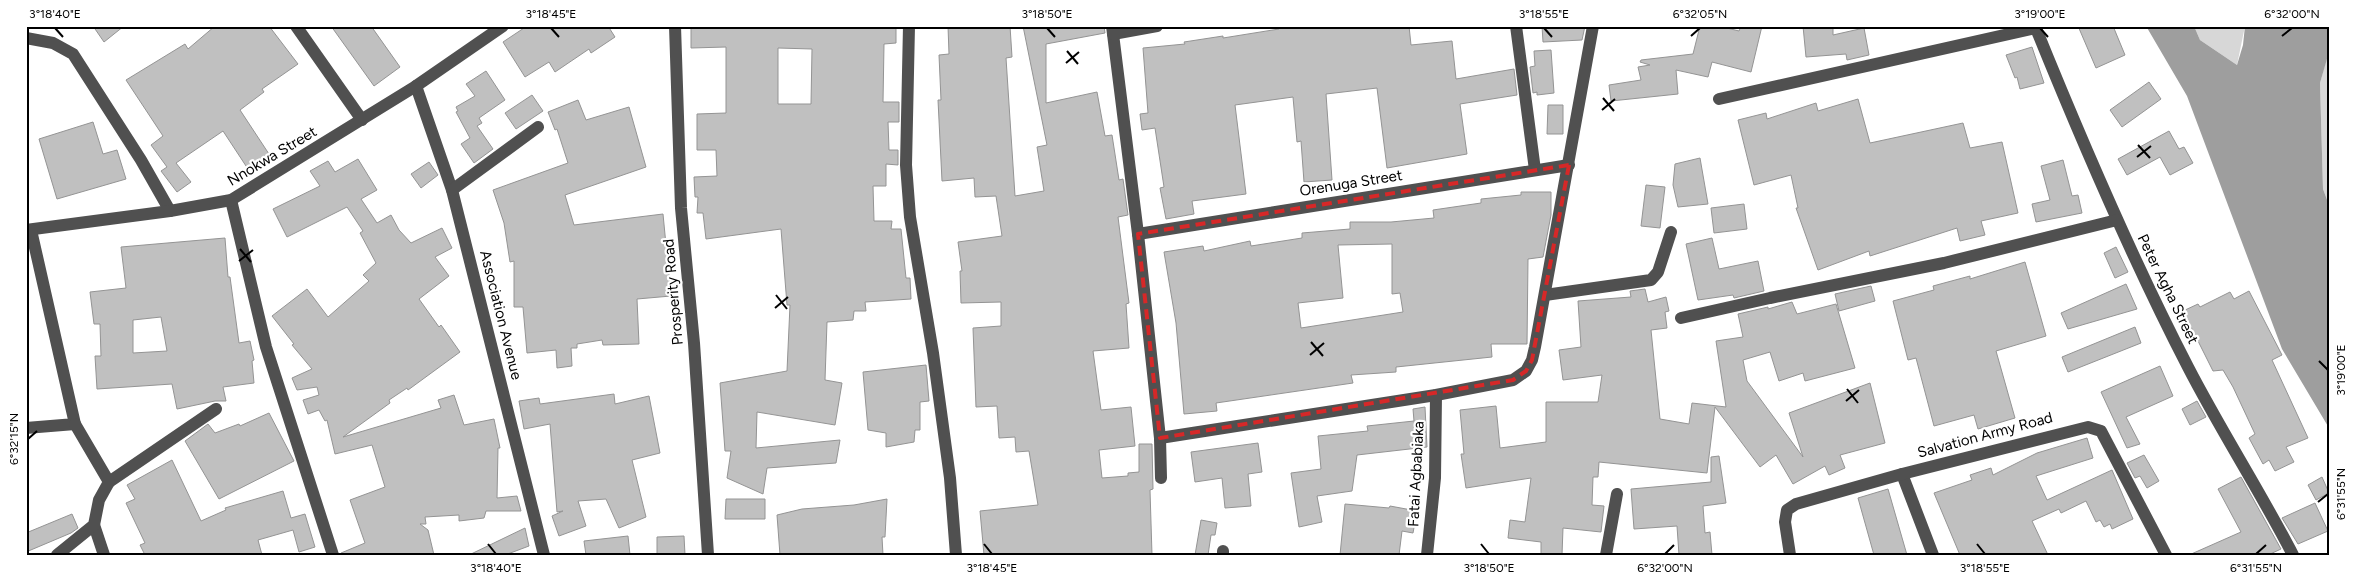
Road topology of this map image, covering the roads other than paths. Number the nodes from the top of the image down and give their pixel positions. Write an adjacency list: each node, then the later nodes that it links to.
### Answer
1 (296, 26): 13 (street)
2 (503, 26): 11 (street, Nnokwa Street)
3 (675, 26): 40 (street, Prosperity Road)
4 (909, 26): 41 (street)
5 (1157, 26): 9 (street)
6 (1516, 26): 16 (street)
7 (1593, 26): 15 (street)
8 (2036, 27): 12 (street); 20 (street, Peter Agha Street)
9 (1113, 30): 23 (street)
10 (26, 38): 19 (street)
11 (416, 86): 13 (street, Nnokwa Street); 17 (street, Association Avenue)
12 (1719, 99)
13 (362, 120): 18 (street, Nnokwa Street)
14 (538, 127): 17 (street)
15 (1569, 165): 16 (street, Orenuga Street); 24 (street)
16 (1535, 170): 23 (street, Orenuga Street)
17 (452, 190): 39 (street, Association Avenue)
18 (232, 200): 19 (street, Nnokwa Street); 38 (street)
19 (170, 211): 21 (street, Nnokwa Street)
20 (2117, 220): 25 (street); 47 (street, Peter Agha Street)
21 (29, 230): 28 (street)
22 (1671, 232): 24 (street)
23 (1138, 234): 30 (street)
24 (1545, 295): 26 (street)
25 (1682, 318)
26 (1436, 395): 30 (street); 42 (street, Fatai Agbabiaka)
27 (216, 409): 33 (street)
28 (75, 424): 29 (street); 33 (street)
29 (26, 428)
30 (1160, 438): 32 (street)
31 (1902, 474): 44 (street, Salvation Army Road); 45 (street); 46 (street, Salvation Army Road)
32 (1161, 478)
33 (109, 482): 35 (street)
34 (1617, 494): 43 (street)
35 (94, 525): 36 (street); 37 (street)
36 (57, 555)
37 (104, 555)
38 (333, 555)
39 (544, 555)
40 (708, 555)
41 (956, 555)
42 (1427, 555)
43 (1606, 555)
44 (1790, 555)
45 (1933, 555)
46 (2166, 555)
47 (2293, 555)

